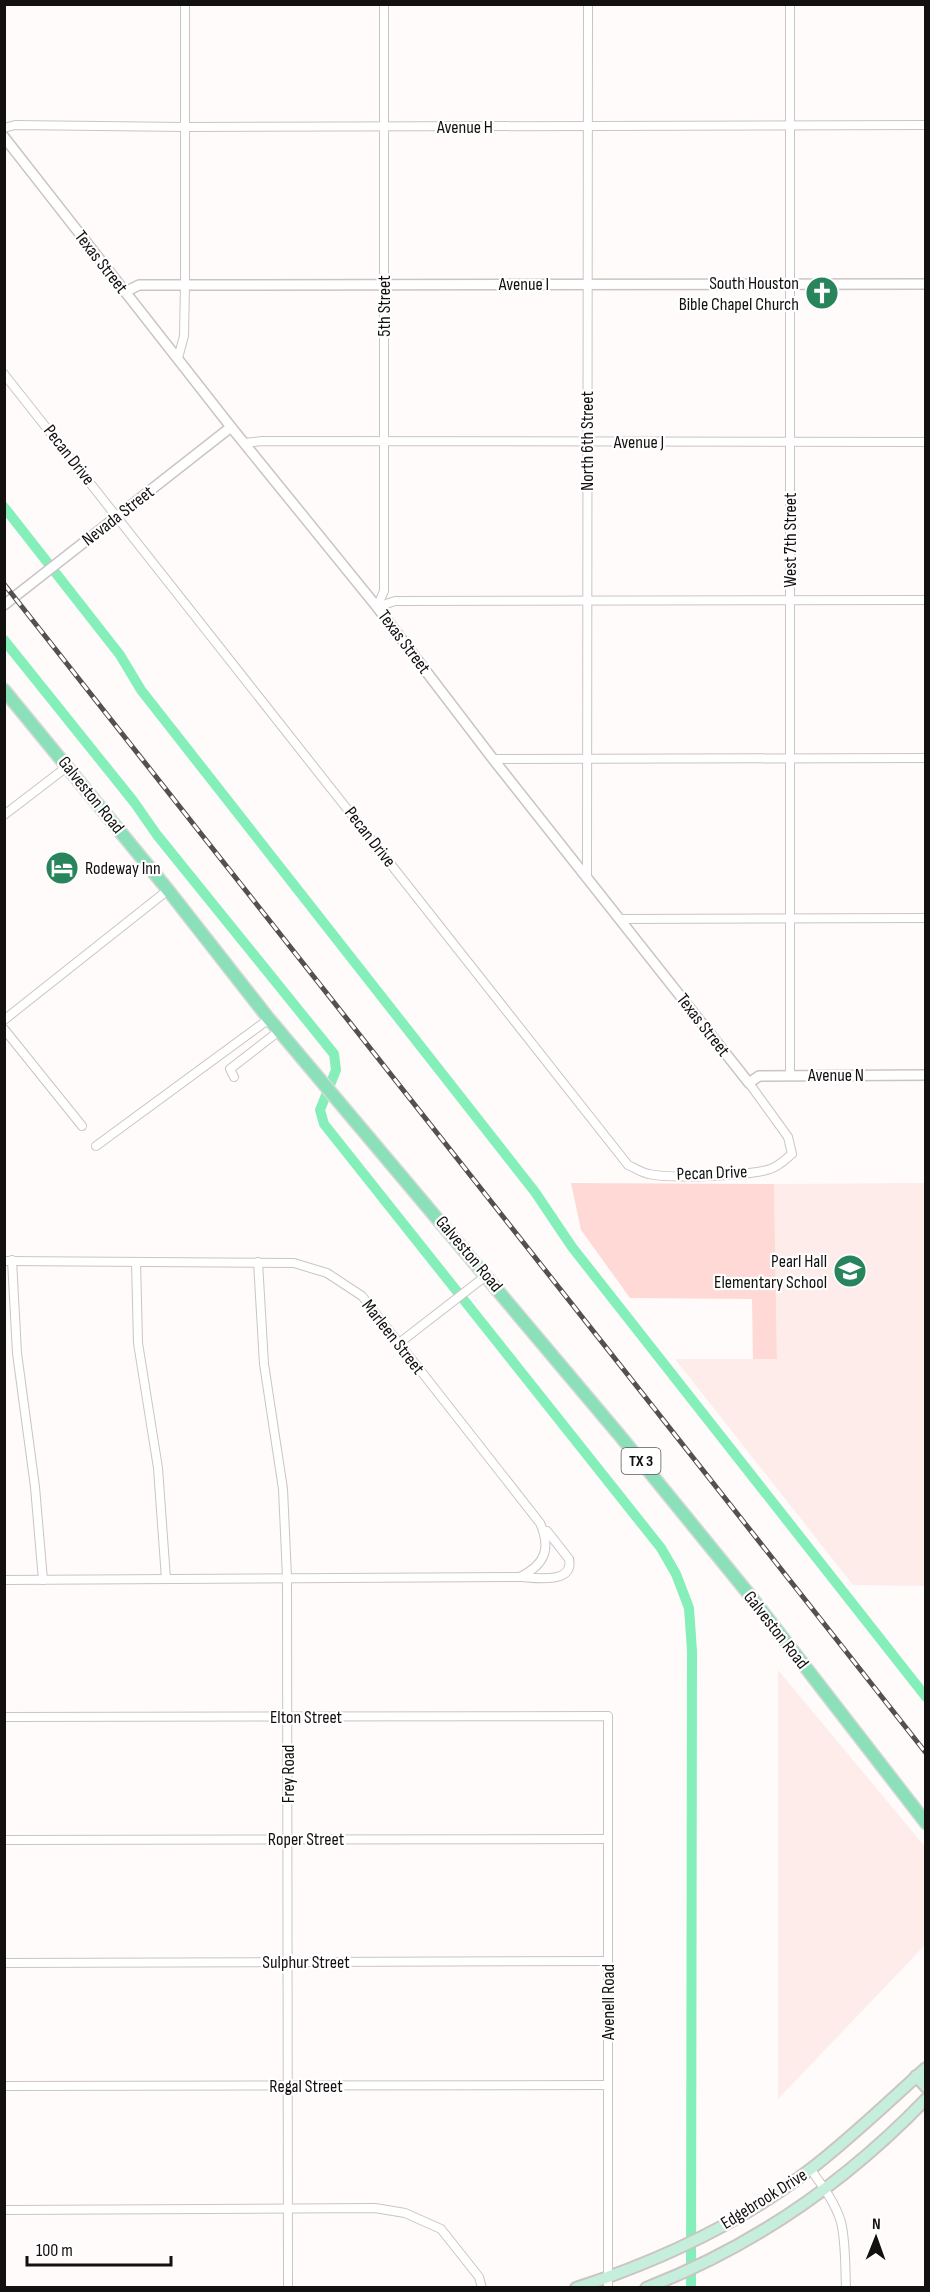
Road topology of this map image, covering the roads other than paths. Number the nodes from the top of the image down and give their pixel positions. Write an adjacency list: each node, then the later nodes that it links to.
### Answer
1 (184, 4): 7 (street)
2 (384, 4): 8 (street, 5th Street)
3 (588, 4): 9 (street, North 6th Street)
4 (790, 4): 5 (street, West 7th Street)
5 (790, 124): 6 (street, Avenue H); 9 (street, Avenue H); 14 (street, West 7th Street)
6 (926, 126)
7 (185, 127): 8 (street, Avenue H); 10 (street, Avenue H); 16 (street)
8 (384, 127): 9 (street, Avenue H); 12 (street, 5th Street)
9 (588, 127): 13 (street, North 6th Street)
10 (4, 128)
11 (4, 137): 17 (street, Texas Street)
12 (384, 284): 13 (street, Avenue I); 16 (street, Avenue I); 25 (street, 5th Street)
13 (588, 284): 14 (street, Avenue I); 21 (street, North 6th Street)
14 (790, 284): 15 (street, Avenue I); 22 (street, West 7th Street)
15 (926, 284)
16 (185, 285): 17 (street, Avenue I); 18 (street)
17 (125, 292): 18 (street, Texas Street)
18 (178, 358): 20 (street, Texas Street)
19 (4, 375): 26 (street, Pecan Drive)
20 (231, 427): 24 (street, Texas Street); 26 (street, Nevada Street)
21 (587, 442): 22 (street, Avenue J); 25 (street, Avenue J); 28 (street, North 6th Street)
22 (790, 442): 23 (street, Avenue J); 29 (street, West 7th Street)
23 (926, 442)
24 (245, 443): 25 (street, Avenue J); 31 (street, Texas Street)
25 (384, 443): 31 (street, 5th Street)
26 (117, 516): 30 (street, Nevada Street); 54 (street, Pecan Drive)
27 (926, 600): 29 (street)
28 (587, 601): 29 (street); 31 (street); 35 (street, North 6th Street)
29 (789, 601): 36 (street, West 7th Street)
30 (4, 605)
31 (377, 607): 34 (street, Texas Street)
32 (4, 690): 37 (main road, Galveston Road / TX 3)
33 (926, 758): 36 (street)
34 (493, 759): 35 (street); 39 (street, Texas Street)
35 (587, 759): 36 (street); 39 (street, North 6th Street)
36 (790, 759): 43 (street, West 7th Street)
37 (68, 766): 38 (street); 40 (main road, Galveston Road / TX 3)
38 (4, 815)
39 (587, 878): 42 (street, Texas Street)
40 (168, 890): 44 (main road, Galveston Road / TX 3); 45 (street)
41 (926, 918): 43 (street)
42 (621, 919): 43 (street); 51 (street, Texas Street)
43 (789, 919): 48 (street, West 7th Street)
44 (269, 1019): 47 (main road, Galveston Road / TX 3); 53 (street)
45 (4, 1020)
46 (4, 1029): 52 (street)
47 (279, 1031): 50 (street); 58 (main road, Galveston Road / TX 3)
48 (790, 1075): 49 (street, Avenue N); 51 (street, Avenue N)
49 (926, 1075)
50 (234, 1077)
51 (749, 1083): 54 (street, Texas Street)
52 (82, 1126)
53 (96, 1146)
54 (792, 1154)
55 (8, 1261): 56 (street, Marleen Street); 65 (street)
56 (136, 1262): 57 (street, Marleen Street); 63 (street)
57 (258, 1262): 59 (street, Marleen Street); 61 (street, Frey Road)
58 (487, 1275): 59 (street); 69 (main road, Galveston Road / TX 3)
59 (398, 1344): 60 (street, Marleen Street)
60 (540, 1523): 62 (street, Marleen Street); 62 (street)
61 (287, 1577): 62 (street); 63 (street); 68 (street, Frey Road)
62 (520, 1577)
63 (166, 1579): 65 (street)
64 (4, 1580): 65 (street)
65 (43, 1580)
66 (608, 1716): 68 (street, Elton Street); 71 (street, Avenell Road)
67 (4, 1717): 68 (street, Elton Street)
68 (288, 1717): 70 (street, Frey Road)
69 (926, 1823)
70 (288, 1839): 71 (street, Roper Street); 72 (street, Roper Street); 74 (street, Frey Road)
71 (608, 1839): 73 (street, Avenell Road)
72 (4, 1840)
73 (608, 1961): 74 (street, Sulphur Street); 78 (street, Avenell Road)
74 (289, 1962): 75 (street, Sulphur Street); 80 (street, Frey Road)
75 (4, 1963)
76 (926, 2068): 77 (main road, Edgebrook Drive)
77 (916, 2076): 81 (main road); 83 (main road, Edgebrook Drive)
78 (608, 2085): 80 (street, Regal Street); 87 (street, Avenell Road)
79 (4, 2086): 80 (street, Regal Street)
80 (288, 2086): 86 (street, Frey Road)
81 (926, 2087)
82 (926, 2099): 84 (main road, Edgebrook Drive)
83 (811, 2170): 84 (street); 87 (main road, Edgebrook Drive)
84 (825, 2190): 91 (main road, Edgebrook Drive); 92 (street)
85 (4, 2210): 86 (street)
86 (289, 2210): 88 (street, Frey Road); 89 (street)
87 (608, 2282): 90 (main road, Edgebrook Drive)
88 (288, 2288)
89 (482, 2288)
90 (576, 2288)
91 (646, 2288)
92 (846, 2288)

